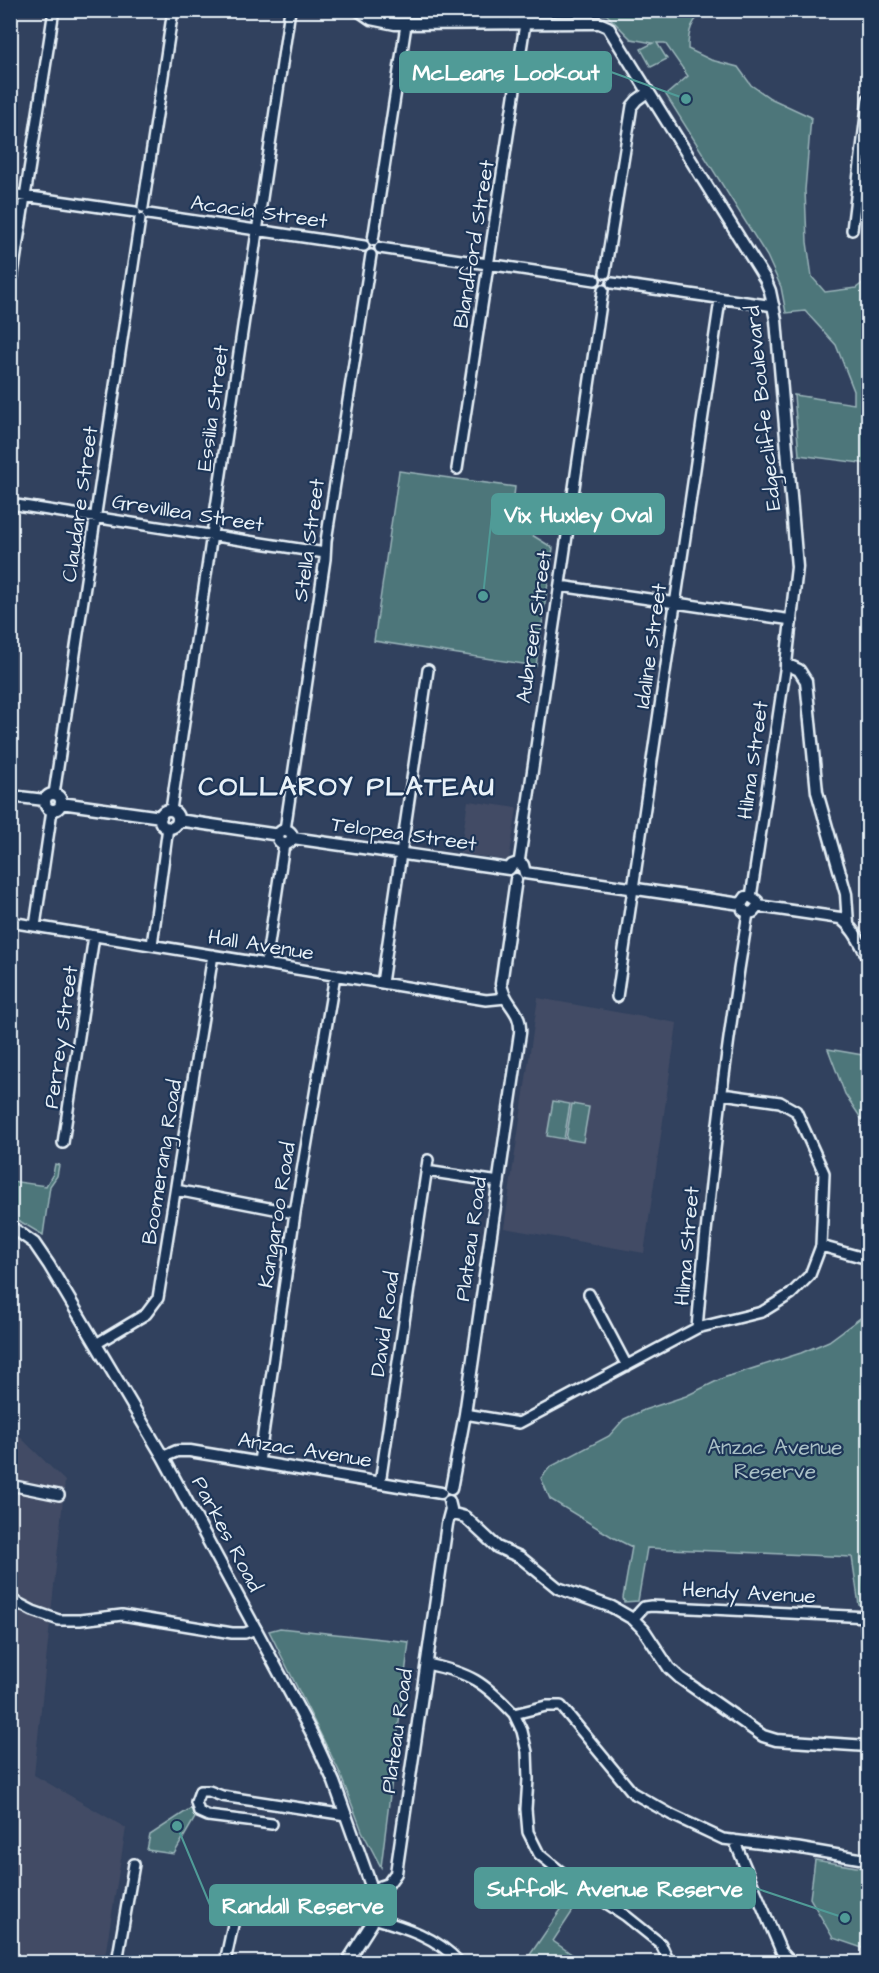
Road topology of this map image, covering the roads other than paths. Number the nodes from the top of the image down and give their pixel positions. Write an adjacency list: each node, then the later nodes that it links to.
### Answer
1 (54, 10): 11 (street)
2 (172, 10): 12 (street, Claudare Street)
3 (290, 10): 13 (street, Essilia Street)
4 (358, 10): 6 (street, Edgecliffe Boulevard)
5 (525, 24): 6 (street, Edgecliffe Boulevard); 7 (street, Edgecliffe Boulevard); 19 (street, Blandford Street)
6 (406, 25): 15 (street)
7 (648, 92): 20 (street); 26 (street, Edgecliffe Boulevard)
8 (868, 99): 9 (street)
9 (864, 164): 14 (street)
10 (10, 194): 11 (street, Acacia Street)
11 (25, 196): 12 (street, Acacia Street); 24 (street)
12 (141, 213): 13 (street, Acacia Street); 29 (street, Claudare Street)
13 (257, 230): 16 (street, Acacia Street); 30 (street, Essilia Street)
14 (852, 230)
15 (373, 240): 16 (street); 17 (street)
16 (364, 246): 18 (street)
17 (380, 248): 18 (street); 19 (street)
18 (371, 255): 31 (street, Stella Street)
19 (489, 266): 21 (street); 27 (street, Blandford Street)
20 (605, 273): 21 (street); 22 (street)
21 (595, 280): 23 (street)
22 (612, 284): 23 (street); 25 (street)
23 (603, 290): 32 (street, Aubreen Street)
24 (10, 293)
25 (720, 300): 26 (street); 33 (street, Idaline Street)
26 (774, 306): 34 (street, Edgecliffe Boulevard)
27 (457, 469)
28 (10, 504): 29 (street, Grevillea Street)
29 (97, 517): 30 (street, Grevillea Street); 38 (street, Claudare Street)
30 (212, 534): 31 (street, Grevillea Street); 40 (street, Essilia Street)
31 (325, 553): 44 (street, Stella Street)
32 (560, 586): 33 (street); 46 (street, Aubreen Street)
33 (675, 603): 34 (street); 47 (street, Idaline Street)
34 (792, 620): 35 (street, Edgecliffe Boulevard)
35 (786, 664): 48 (street, Hilma Street); 50 (street)
36 (428, 670): 45 (street)
37 (10, 795): 38 (street)
38 (53, 799): 39 (street); 41 (street)
39 (52, 810): 51 (street)
40 (171, 810): 41 (street); 42 (street)
41 (161, 817): 43 (street)
42 (178, 820): 43 (street); 44 (street, Telopea Street)
43 (168, 828): 53 (street)
44 (285, 836): 45 (street, Telopea Street); 56 (street, Stella Street)
45 (401, 854): 46 (street, Telopea Street); 58 (street)
46 (517, 871): 47 (street, Telopea Street); 60 (street, Aubreen Street)
47 (634, 888): 48 (street, Telopea Street); 59 (street, Idaline Street)
48 (750, 905): 50 (street, Telopea Street); 61 (street, Hilma Street)
49 (10, 922): 51 (street, Hall Avenue)
50 (848, 924): 55 (street)
51 (35, 926): 52 (street, Hall Avenue)
52 (94, 936): 53 (street, Hall Avenue); 62 (street, Perrey Street)
53 (152, 945): 54 (street, Hall Avenue)
54 (213, 955): 56 (street, Hall Avenue); 66 (street, Boomerang Road)
55 (868, 957)
56 (266, 964): 57 (street, Hall Avenue)
57 (335, 975): 58 (street, Hall Avenue); 67 (street, Kangaroo Road)
58 (382, 983): 60 (street, Hall Avenue)
59 (617, 997)
60 (506, 998): 65 (street, Plateau Road)
61 (722, 1094): 69 (street); 72 (street, Hilma Street)
62 (63, 1143)
63 (428, 1160): 64 (street, David Road)
64 (426, 1171): 65 (street); 78 (street, David Road)
65 (499, 1182): 75 (street, Plateau Road)
66 (176, 1190): 67 (street); 73 (street, Boomerang Road)
67 (295, 1213): 77 (street, Kangaroo Road)
68 (10, 1226): 73 (street, Parkes Road)
69 (821, 1246): 70 (street); 72 (street)
70 (868, 1259)
71 (589, 1294): 74 (street)
72 (697, 1328): 74 (street, Hilma Street)
73 (96, 1344): 76 (street, Parkes Road)
74 (627, 1366): 75 (street, Hilma Street)
75 (465, 1414): 80 (street, Plateau Road)
76 (164, 1457): 77 (street, Anzac Avenue); 86 (street, Parkes Road)
77 (259, 1462): 78 (street, Anzac Avenue)
78 (380, 1482): 80 (street, Anzac Avenue)
79 (10, 1485): 81 (street)
80 (447, 1494): 82 (street, Plateau Road)
81 (58, 1495)
82 (450, 1513): 85 (street); 88 (street, Plateau Road)
83 (10, 1599): 86 (street)
84 (867, 1617): 85 (street, Hendy Avenue); 87 (street)
85 (633, 1619): 90 (street)
86 (256, 1629): 91 (street, Parkes Road)
87 (868, 1653)
88 (427, 1664): 89 (street); 96 (street, Plateau Road)
89 (514, 1714): 93 (street); 103 (street)
90 (868, 1746)
91 (346, 1815): 92 (street); 96 (street, Parkes Road)
92 (272, 1824)
93 (734, 1840): 94 (street); 104 (street)
94 (868, 1860)
95 (134, 1864): 99 (street)
96 (375, 1889): 98 (street, Parkes Road)
97 (264, 1917): 100 (street)
98 (374, 1918): 101 (street); 102 (street)
99 (117, 1962)
100 (225, 1962)
101 (347, 1962)
102 (459, 1962)
103 (669, 1962)
104 (791, 1962)

